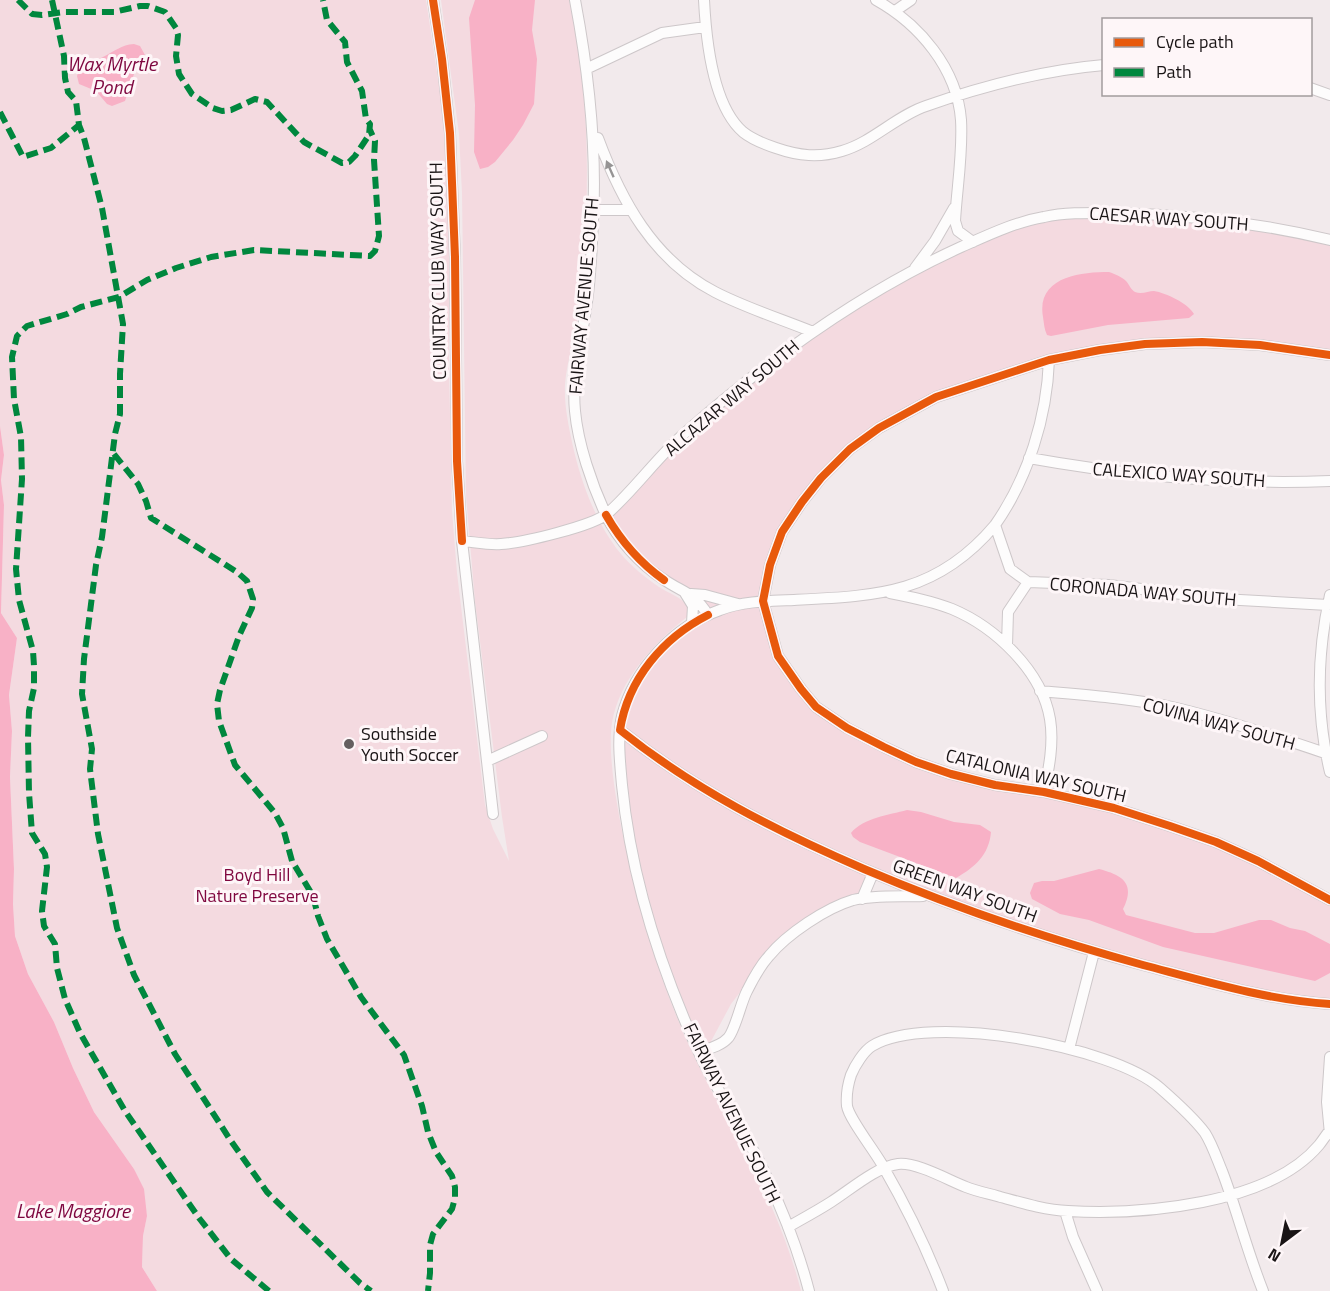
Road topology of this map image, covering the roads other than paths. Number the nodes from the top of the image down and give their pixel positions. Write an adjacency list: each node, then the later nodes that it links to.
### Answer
1 (433, 0): 27 (street, COUNTRY CLUB WAY SOUTH)
2 (576, 0): 9 (street, FAIRWAY AVENUE SOUTH)
3 (704, 0): 7 (street)
4 (876, 0): 6 (street)
5 (911, 0): 6 (street)
6 (896, 11): 12 (street)
7 (705, 27): 9 (street); 12 (street)
8 (1102, 65): 12 (street)
9 (588, 68): 13 (street, FAIRWAY AVENUE SOUTH)
10 (1312, 88): 11 (street)
11 (1330, 95)
12 (957, 97): 14 (street)
13 (593, 126): 15 (street, FAIRWAY AVENUE SOUTH); 16 (street, one-way to 13)
14 (956, 206): 18 (street); 19 (street)
15 (593, 210): 16 (street); 25 (street, FAIRWAY AVENUE SOUTH)
16 (630, 210): 20 (street)
17 (1330, 240): 18 (street, CAESAR WAY SOUTH)
18 (973, 242): 19 (street, CAESAR WAY SOUTH)
19 (914, 270): 20 (street, CAESAR WAY SOUTH)
20 (813, 332): 25 (street, ALCAZAR WAY SOUTH)
21 (1330, 355): 22 (street)
22 (1049, 360): 23 (street); 32 (street)
23 (1029, 458): 24 (street, CALEXICO WAY SOUTH); 26 (street)
24 (1330, 481)
25 (606, 515): 27 (street, ALCAZAR WAY SOUTH); 29 (street, FAIRWAY AVENUE SOUTH)
26 (995, 525): 28 (street); 30 (street)
27 (462, 541): 41 (street, COUNTRY CLUB WAY SOUTH)
28 (1028, 582): 31 (street, CORONADA WAY SOUTH); 36 (street, CORONADA WAY SOUTH)
29 (686, 592): 33 (street); 34 (street, FAIRWAY AVENUE SOUTH); 35 (street)
30 (886, 592): 32 (street, FAIRWAY AVENUE SOUTH); 36 (street)
31 (1329, 600): 40 (street)
32 (763, 602): 33 (street, FAIRWAY AVENUE SOUTH); 43 (street, CATALONIA WAY SOUTH)
33 (741, 604): 34 (street, FAIRWAY AVENUE SOUTH)
34 (708, 615): 35 (street, FAIRWAY AVENUE SOUTH)
35 (692, 623): 38 (street, FAIRWAY AVENUE SOUTH)
36 (1007, 645): 37 (street)
37 (1040, 691): 40 (street, COVINA WAY SOUTH); 43 (street)
38 (620, 730): 45 (street, GREEN WAY SOUTH); 52 (street, FAIRWAY AVENUE SOUTH)
39 (542, 736): 41 (street)
40 (1325, 753): 42 (street)
41 (487, 761): 44 (street, COUNTRY CLUB WAY SOUTH)
42 (1330, 772)
43 (1044, 792): 48 (street, CATALONIA WAY SOUTH)
44 (493, 814)
45 (873, 873): 46 (street, GREEN WAY SOUTH); 47 (street, GREEN WAY SOUTH)
46 (927, 896): 47 (street, GREEN WAY SOUTH); 49 (street, GREEN WAY SOUTH)
47 (862, 899): 52 (street, GREEN WAY SOUTH)
48 (1330, 900)
49 (1094, 952): 50 (street, GREEN WAY SOUTH); 51 (street)
50 (1330, 1004)
51 (1069, 1048): 55 (street); 56 (street)
52 (699, 1052): 58 (street, FAIRWAY AVENUE SOUTH)
53 (1330, 1057): 54 (street)
54 (1330, 1132): 56 (street)
55 (884, 1168): 57 (street); 58 (street); 60 (street)
56 (1232, 1196): 57 (street); 62 (street)
57 (1065, 1211): 61 (street)
58 (788, 1227): 59 (street, FAIRWAY AVENUE SOUTH)
59 (809, 1291)
60 (944, 1291)
61 (1097, 1291)
62 (1263, 1291)

